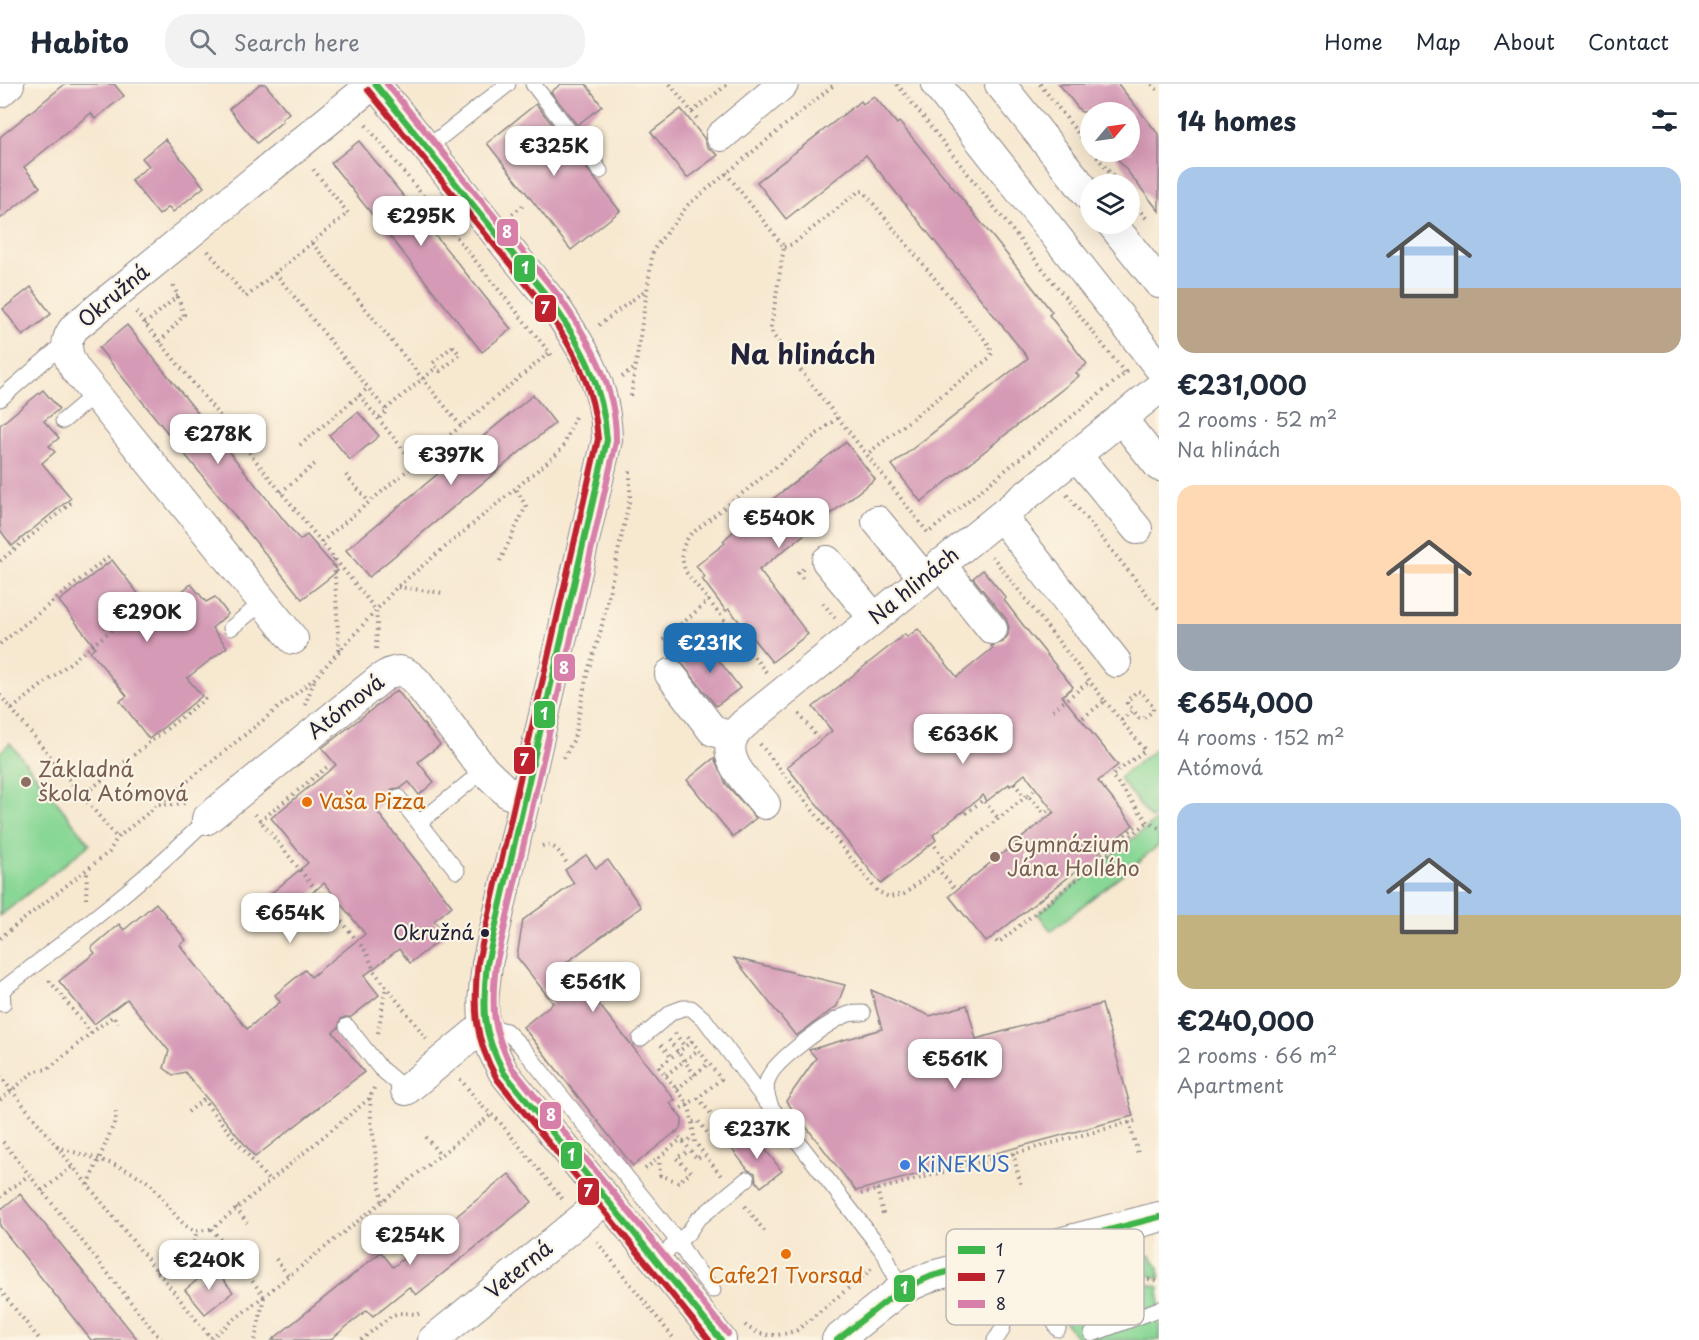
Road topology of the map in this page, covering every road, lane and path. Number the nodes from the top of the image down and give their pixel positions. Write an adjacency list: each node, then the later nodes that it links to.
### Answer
1 (9, 84): 14 (street)
2 (374, 84): 19 (street, Okružná); 38 (street, Okružná)
3 (508, 84): 19 (lane)
4 (532, 84): 23 (lane)
5 (669, 84): 6 (path)
6 (728, 84)
7 (783, 84): 18 (street)
8 (835, 84): 24 (path)
9 (897, 84): 72 (path)
10 (936, 84): 46 (street)
11 (1000, 84): 27 (street)
12 (1040, 84): 17 (path)
13 (1152, 84): 15 (path)
14 (0, 92)
15 (1159, 92)
16 (362, 121): 43 (path)
17 (1080, 135)
18 (722, 136)
19 (427, 148): 121 (street, Okružná)
20 (1102, 162): 25 (path)
21 (308, 163): 22 (path)
22 (313, 169): 26 (path); 29 (path)
23 (600, 171)
24 (726, 173): 31 (path); 32 (path)
25 (1111, 174)
26 (304, 176)
27 (1080, 184)
28 (1120, 234): 37 (street)
29 (312, 243): 35 (path); 47 (path)
30 (218, 245): 33 (path)
31 (656, 246)
32 (784, 247): 54 (path); 60 (path)
33 (210, 252): 34 (path); 35 (path)
34 (201, 259)
35 (275, 273): 48 (path)
36 (172, 283): 39 (path)
37 (1159, 283)
38 (119, 291): 40 (path); 41 (street, Okružná)
39 (179, 295): 40 (path); 42 (path)
40 (146, 324): 42 (path)
41 (67, 341): 50 (street, Okružná); 52 (lane)
42 (160, 342): 69 (path)
43 (549, 353): 44 (path); 58 (path)
44 (555, 360)
45 (437, 367): 45 (path); 47 (path)
46 (1159, 367)
47 (422, 379): 53 (path); 58 (path)
48 (368, 388): 51 (path); 53 (path)
49 (1159, 388): 55 (street, Na hlinách)
50 (95, 394): 57 (lane); 87 (street, Okružná)
51 (359, 395): 56 (path); 59 (path)
52 (0, 399)
53 (386, 409): 56 (path)
54 (837, 418): 60 (path); 86 (path)
55 (1120, 418): 61 (street, Na hlinách); 65 (street)
56 (378, 419): 64 (path)
57 (63, 421)
58 (461, 426): 64 (path)
59 (300, 445)
60 (866, 455): 72 (path)
61 (1076, 455): 67 (street, Na hlinách); 75 (street)
62 (548, 462): 68 (path)
63 (315, 464): 69 (path)
64 (415, 464): 70 (path)
65 (1159, 466)
66 (346, 475): 70 (path)
67 (1051, 475): 73 (street, Na hlinách); 88 (path)
68 (516, 489): 81 (path); 84 (path)
69 (281, 492): 77 (path)
70 (369, 502): 77 (path)
71 (71, 503): 80 (path)
72 (956, 511): 76 (path)
73 (1000, 516): 76 (street, Na hlinách); 98 (street)
74 (877, 521): 83 (street)
75 (1137, 529)
76 (976, 536): 83 (street, Na hlinách); 102 (path)
77 (321, 542): 79 (path)
78 (112, 554): 96 (path)
79 (334, 557): 89 (path); 97 (path)
80 (0, 561)
81 (500, 561)
82 (827, 561): 90 (street)
83 (932, 571): 90 (street, Na hlinách); 93 (street)
84 (398, 587): 85 (path); 89 (path)
85 (443, 593)
86 (709, 600): 95 (path); 100 (path)
87 (263, 602): 92 (lane); 94 (street, Okružná)
88 (1159, 609)
89 (376, 610): 97 (path); 101 (path)
90 (873, 618): 112 (street, Na hlinách)
91 (114, 628): 107 (path)
92 (231, 628)
93 (992, 630)
94 (293, 639)
95 (663, 640)
96 (0, 644)
97 (339, 651): 123 (path)
98 (1116, 662)
99 (670, 674): 112 (street)
100 (770, 677)
101 (380, 679): 115 (street, Atómová); 125 (street, Atómová)
102 (1090, 681): 105 (path); 108 (path)
103 (0, 695): 107 (path)
104 (207, 697): 118 (path)
105 (1105, 701): 110 (path); 111 (path)
106 (794, 707): 113 (path)
107 (12, 709): 118 (path)
108 (1053, 710)
109 (1133, 710): 109 (path); 111 (path)
110 (1081, 719)
111 (1121, 720): 128 (path)
112 (738, 730): 122 (street); 139 (path)
113 (818, 738)
114 (325, 765): 129 (path)
115 (484, 770): 121 (street, Atómová); 130 (lane)
116 (1014, 783): 119 (path)
117 (1036, 788): 119 (path)
118 (82, 796): 133 (path)
119 (1027, 796): 124 (path); 127 (path)
120 (398, 797): 130 (lane)
121 (526, 798): 151 (street, Okružná)
122 (765, 804)
123 (157, 805): 125 (path); 133 (path)
124 (1051, 807)
125 (218, 810): 129 (path); 143 (lane)
126 (962, 812): 127 (path)
127 (998, 818): 137 (path)
128 (1147, 820): 131 (path); 132 (path)
129 (260, 821): 147 (path)
130 (419, 823): 141 (lane)
131 (1137, 828): 136 (path); 145 (path)
132 (1159, 828)
133 (117, 838): 140 (path)
134 (934, 846): 137 (path)
135 (540, 848): 138 (path)
136 (1102, 854)
137 (945, 861): 139 (path)
138 (568, 865)
139 (937, 867): 142 (path)
140 (87, 870): 143 (path); 144 (path)
141 (457, 871)
142 (956, 890)
143 (86, 925): 148 (lane)
144 (0, 938)
145 (996, 941)
146 (58, 973): 154 (path)
147 (386, 986): 155 (path); 161 (path)
148 (2, 995)
149 (863, 1012): 177 (lane)
150 (118, 1023): 154 (path)
151 (485, 1025): 172 (street); 212 (street, Okružná); 224 (lane)
152 (347, 1026): 172 (lane)
153 (673, 1031): 162 (path)
154 (91, 1033): 173 (path)
155 (378, 1034)
156 (687, 1035): 159 (path)
157 (666, 1036): 164 (path)
158 (640, 1040): 177 (lane)
159 (692, 1041): 162 (path); 163 (path)
160 (659, 1042): 165 (path)
161 (432, 1044)
162 (685, 1047): 164 (path)
163 (698, 1050): 166 (path); 167 (path)
164 (678, 1052): 165 (path); 166 (path)
165 (671, 1058): 170 (path)
166 (684, 1061): 168 (path); 170 (path)
167 (709, 1063): 168 (path); 174 (path)
168 (695, 1075): 171 (path)
169 (0, 1076): 173 (path)
170 (666, 1076): 171 (path)
171 (676, 1089): 176 (path)
172 (406, 1090)
173 (11, 1091): 175 (path); 190 (path)
174 (698, 1098): 176 (path); 184 (path)
175 (0, 1100)
176 (687, 1103): 179 (path); 182 (path)
177 (771, 1107): 237 (lane)
178 (116, 1110): 197 (path)
179 (676, 1111)
180 (188, 1112): 202 (path)
181 (492, 1114): 195 (path)
182 (693, 1122): 186 (path); 189 (path)
183 (676, 1132): 187 (path)
184 (727, 1133)
185 (426, 1137): 195 (path)
186 (694, 1138): 187 (path); 193 (path)
187 (682, 1141): 191 (path); 196 (path)
188 (3, 1142): 200 (path)
189 (716, 1144)
190 (57, 1147): 197 (path); 198 (path)
191 (690, 1151): 193 (path); 196 (path)
192 (1013, 1153): 194 (path); 204 (path); 206 (path)
193 (703, 1154): 208 (path)
194 (1138, 1154)
195 (440, 1155): 214 (path)
196 (659, 1157): 199 (path)
197 (99, 1160): 203 (path); 222 (path)
198 (73, 1166): 203 (path); 207 (path)
199 (642, 1171)
200 (29, 1175): 207 (path); 209 (path)
201 (747, 1179): 208 (lane)
202 (269, 1181): 214 (path); 215 (path)
203 (88, 1185): 230 (path)
204 (1022, 1186)
205 (0, 1187): 209 (path)
206 (877, 1189): 210 (path); 218 (path)
207 (42, 1191): 250 (path)
208 (733, 1191): 223 (path); 224 (lane)
209 (5, 1193): 211 (path)
210 (857, 1195)
211 (0, 1197)
212 (606, 1199): 227 (street, Okružná); 244 (street, Veterná)
213 (564, 1200): 216 (path)
214 (382, 1201): 232 (path)
215 (236, 1208): 219 (path); 220 (path)
216 (554, 1208)
217 (1159, 1217): 221 (street)
218 (885, 1220)
219 (247, 1222)
220 (212, 1229): 222 (path); 228 (path)
221 (1112, 1229)
222 (197, 1231): 230 (path)
223 (765, 1232)
224 (678, 1241): 227 (lane); 236 (lane)
225 (244, 1256): 228 (path)
226 (276, 1259): 232 (path)
227 (655, 1261): 245 (street, Okružná)
228 (236, 1262): 238 (path)
229 (874, 1268): 245 (path)
230 (156, 1271): 248 (path)
231 (946, 1272): 237 (street)
232 (289, 1276): 238 (path)
233 (1144, 1278): 234 (path)
234 (1159, 1282)
235 (0, 1290): 249 (path)
236 (713, 1290)
237 (900, 1290): 253 (street)
238 (264, 1296): 248 (path); 251 (path)
239 (1159, 1309): 240 (lane)
240 (1144, 1315)
241 (1005, 1325): 254 (lane)
242 (1056, 1325): 246 (lane)
243 (1116, 1325): 247 (lane)
244 (428, 1327): 252 (path)
245 (730, 1329)
246 (1059, 1329)
247 (1092, 1334)
248 (211, 1339)
249 (40, 1340)
250 (161, 1340)
251 (255, 1340)
252 (361, 1340)
253 (837, 1340)
254 (995, 1340)

